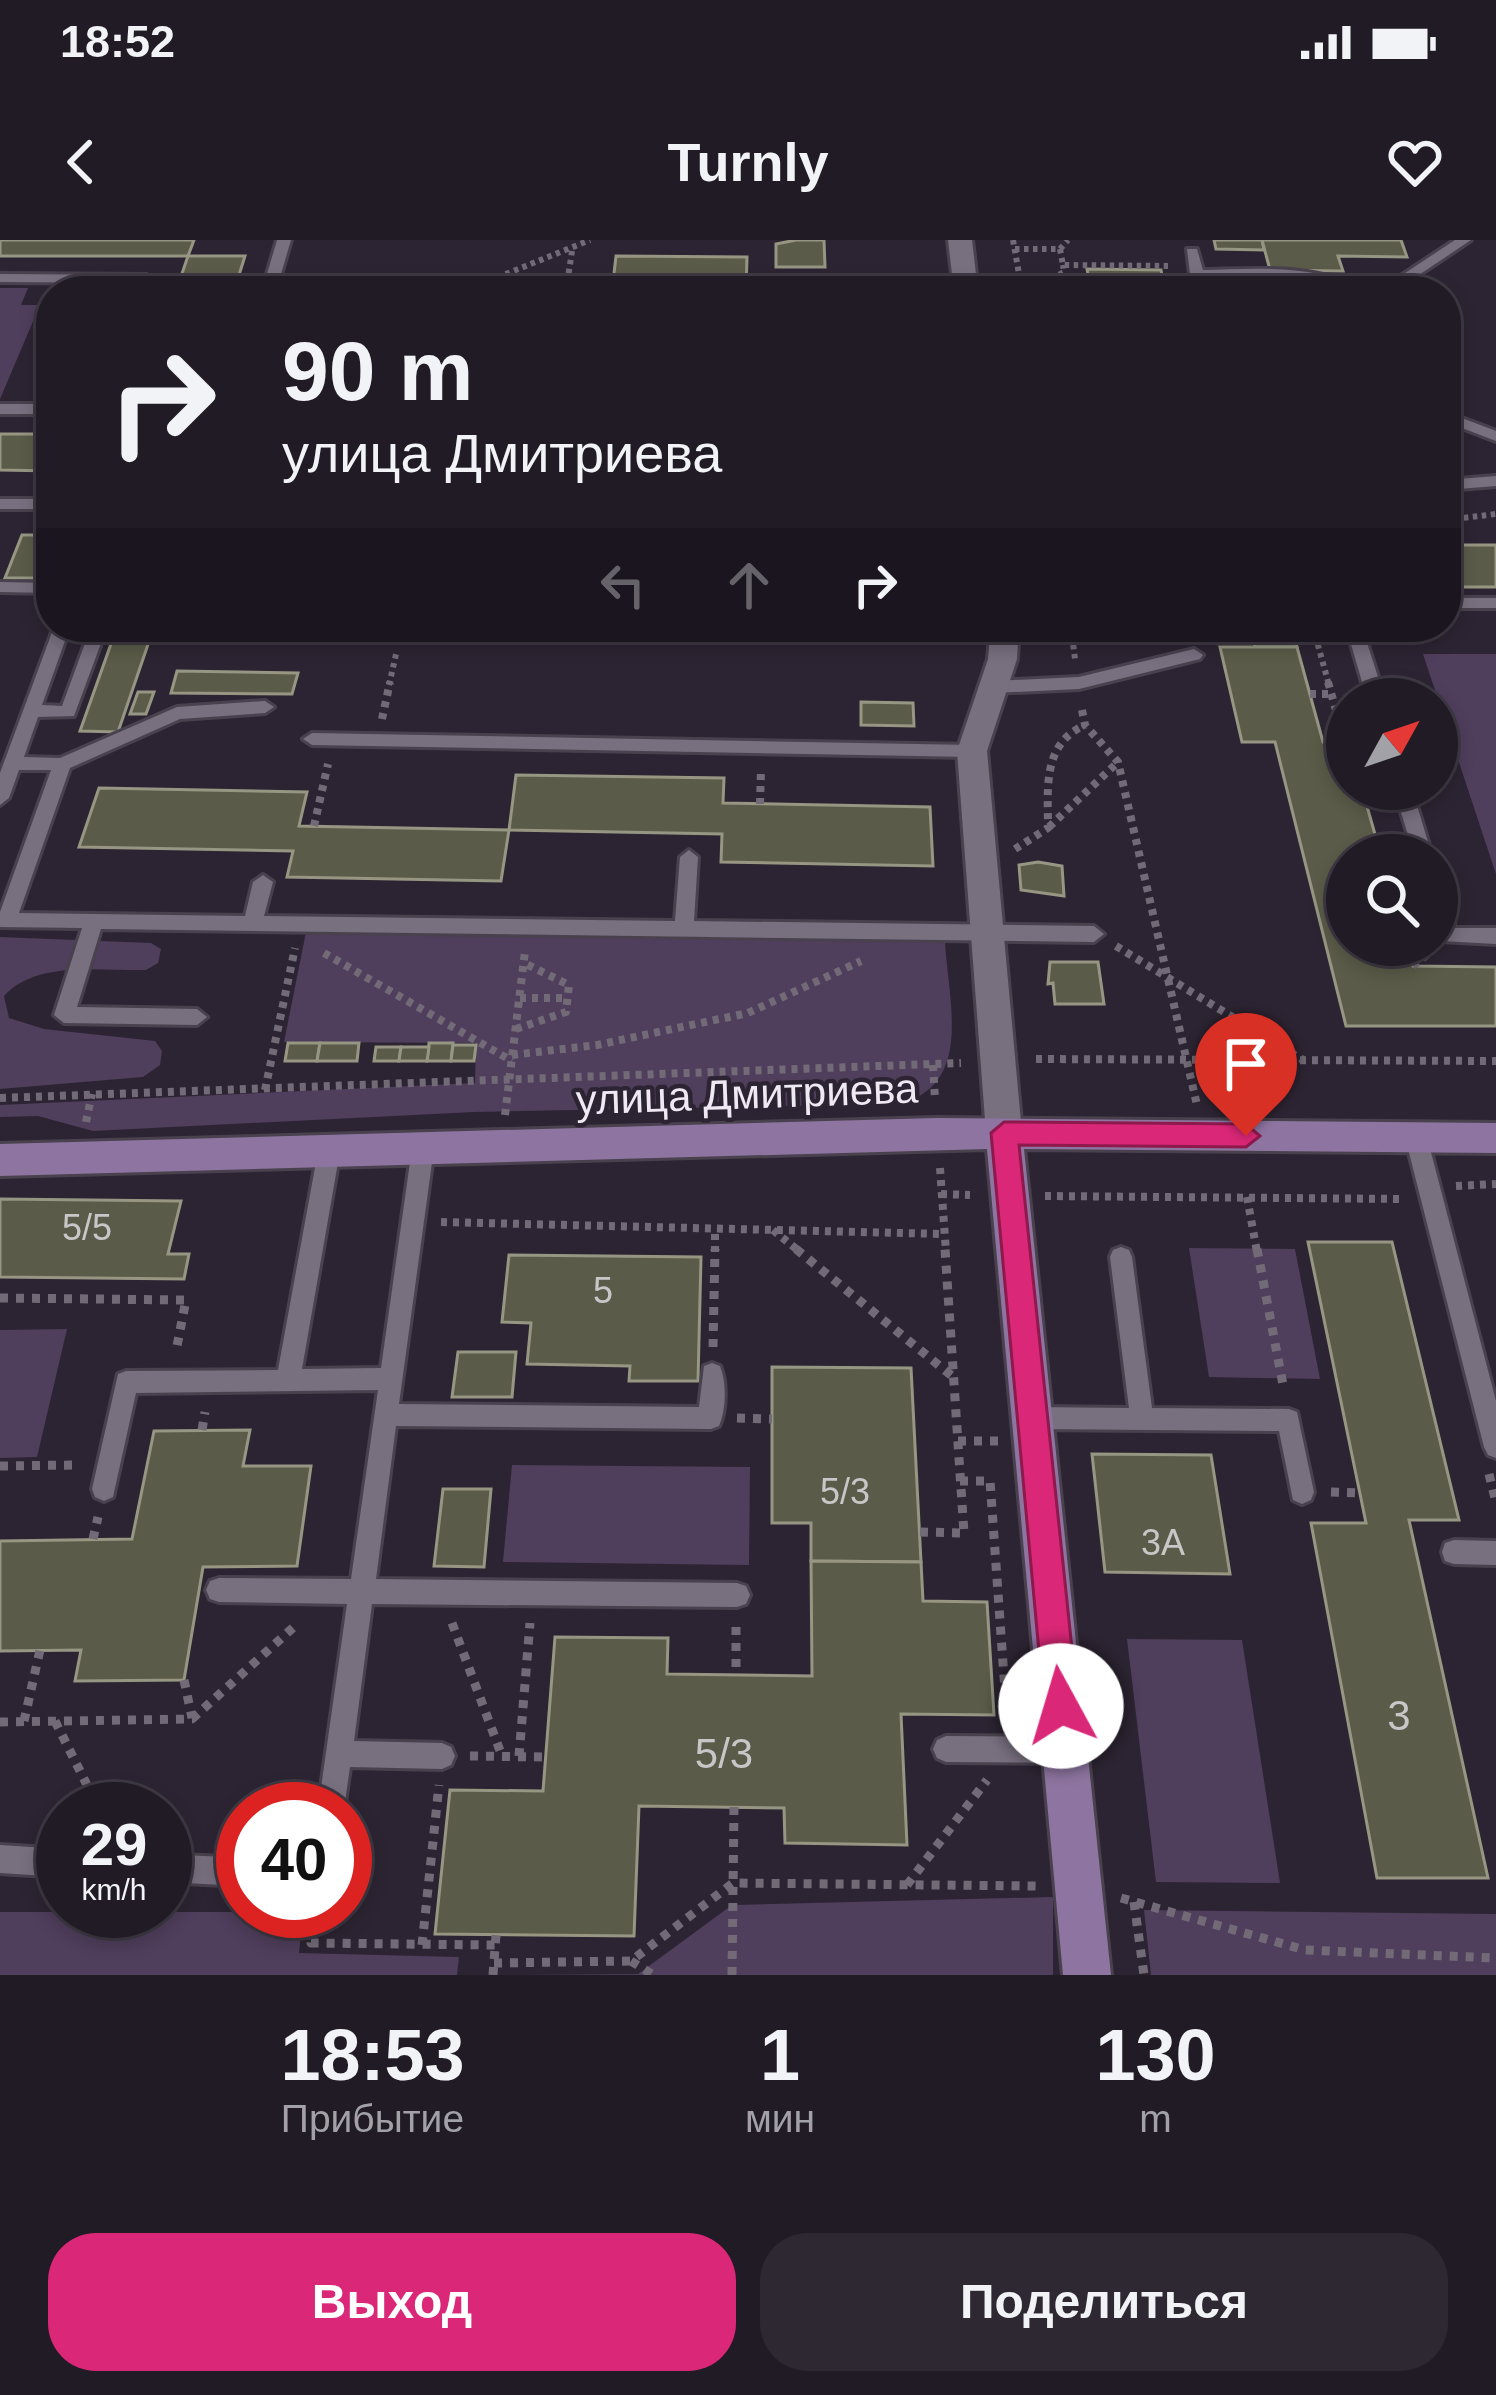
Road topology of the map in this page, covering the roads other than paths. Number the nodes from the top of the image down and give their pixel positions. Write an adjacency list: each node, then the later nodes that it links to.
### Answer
1 (284, 240): 6 (lane)
2 (960, 240): 7 (street)
3 (1464, 240): 10 (lane)
4 (1193, 259): 8 (lane)
5 (1356, 273): 9 (lane)
6 (273, 276)
7 (964, 276)
8 (1291, 276)
9 (1356, 276)
10 (1408, 276)
11 (0, 278): 12 (lane)
12 (36, 278)
13 (0, 409): 14 (lane)
14 (36, 409)
15 (1461, 423): 16 (lane)
16 (1496, 436)
17 (1496, 481): 18 (lane)
18 (1461, 484)
19 (0, 504): 20 (lane)
20 (36, 504)
21 (0, 587): 22 (lane)
22 (36, 588)
23 (1461, 603): 24 (lane)
24 (1496, 603)
25 (57, 642): 33 (lane)
26 (94, 642): 33 (lane)
27 (1005, 642): 31 (street)
28 (1359, 642): 30 (lane)
29 (1194, 655): 31 (lane)
30 (1370, 678)
31 (994, 687): 35 (street)
32 (265, 707): 37 (lane)
33 (32, 711): 36 (lane)
34 (312, 739): 35 (lane)
35 (972, 751): 45 (street)
36 (13, 763): 37 (lane); 38 (lane)
37 (62, 764): 41 (lane)
38 (0, 798)
39 (688, 857): 44 (lane)
40 (263, 882): 43 (lane)
41 (3, 920): 42 (lane)
42 (94, 921): 43 (lane); 49 (lane)
43 (253, 923): 44 (lane)
44 (685, 928): 45 (lane)
45 (987, 932): 46 (lane); 50 (street)
46 (1094, 934)
47 (1458, 936): 48 (lane)
48 (1496, 936)
49 (197, 1018)
50 (1004, 1133): 51 (main road, улица Дмитриева); 53 (main road, улица Дмитриева); 61 (main road)
51 (1416, 1138): 52 (main road, улица Дмитриева); 63 (lane)
52 (1496, 1138)
53 (423, 1148): 54 (main road, улица Дмитриева); 58 (lane)
54 (329, 1151): 55 (main road, улица Дмитриева); 59 (lane)
55 (0, 1160)
56 (1121, 1257): 62 (lane)
57 (712, 1374): 60 (lane)
58 (391, 1379): 59 (lane); 60 (lane)
59 (288, 1380): 64 (lane)
60 (386, 1415): 69 (lane)
61 (1032, 1418): 62 (lane); 72 (main road)
62 (1142, 1419): 65 (lane)
63 (1496, 1447)
64 (106, 1477)
65 (1302, 1492)
66 (1454, 1552): 67 (lane)
67 (1496, 1553)
68 (219, 1589): 69 (lane)
69 (361, 1591): 70 (lane); 73 (lane)
70 (737, 1595)
71 (946, 1748): 72 (lane)
72 (1065, 1750): 78 (main road)
73 (338, 1754): 74 (lane); 75 (lane)
74 (442, 1756)
75 (334, 1782)
76 (0, 1859): 77 (lane)
77 (36, 1861)
78 (1087, 1975)

